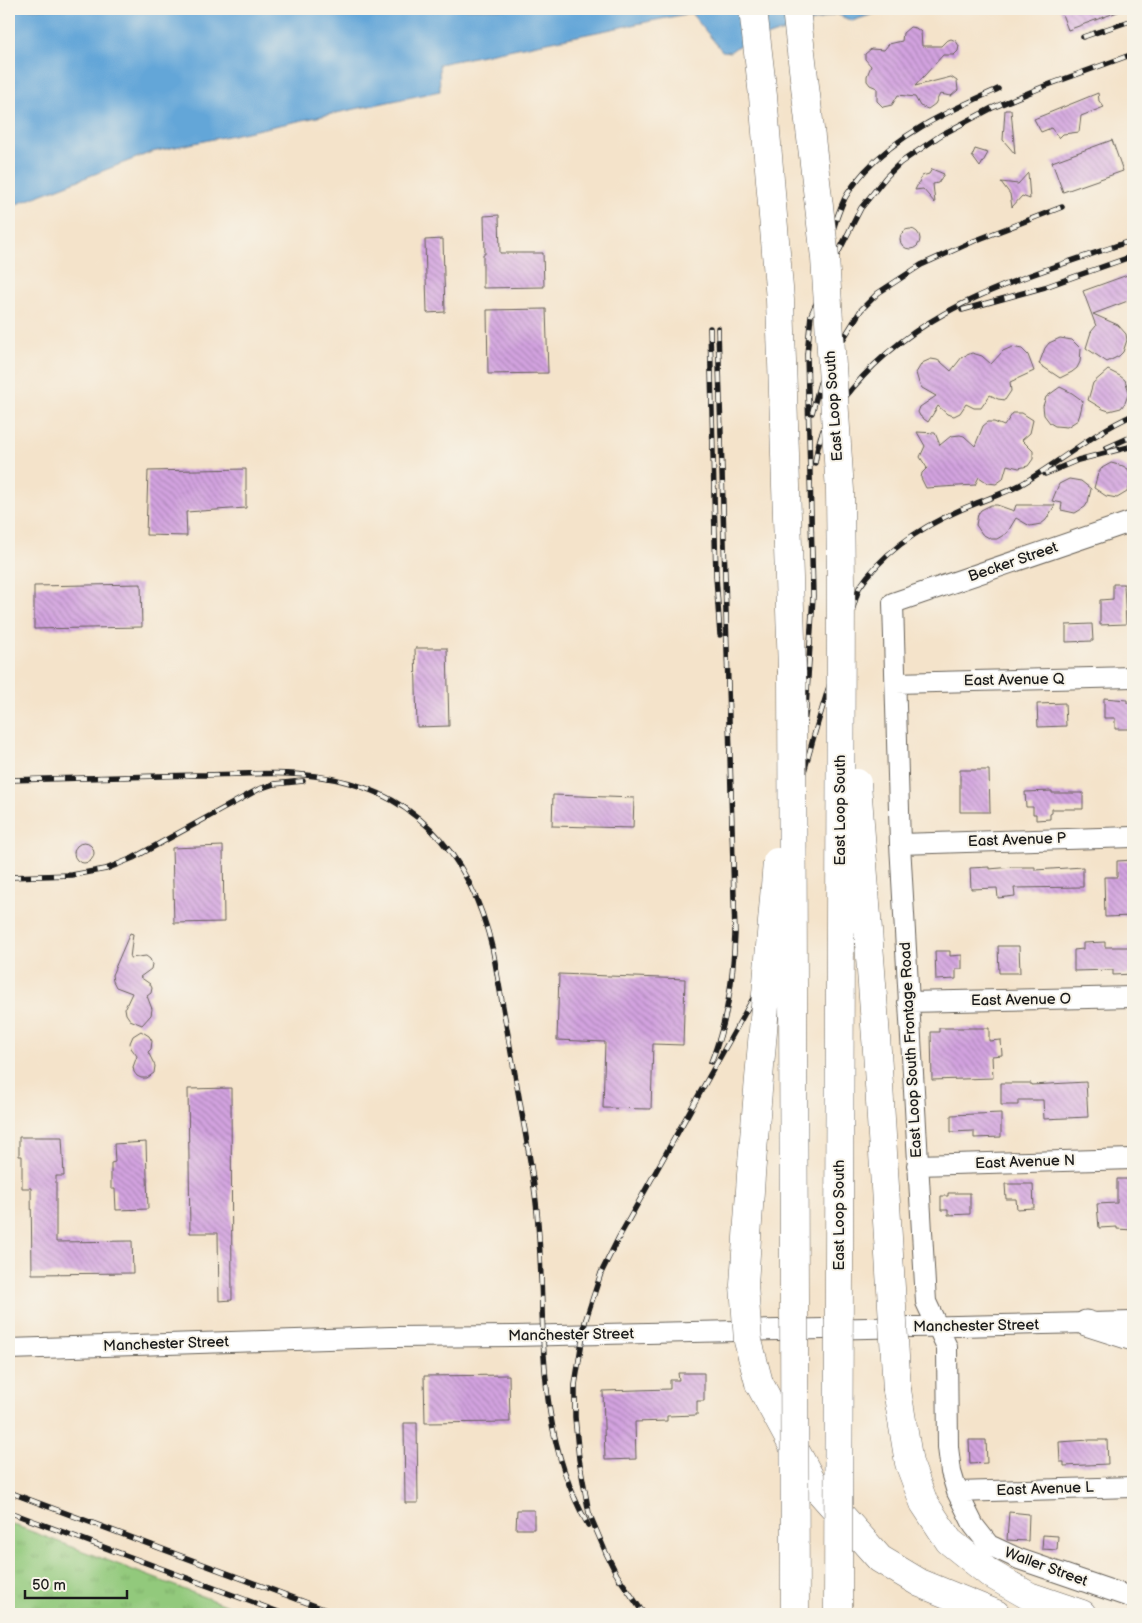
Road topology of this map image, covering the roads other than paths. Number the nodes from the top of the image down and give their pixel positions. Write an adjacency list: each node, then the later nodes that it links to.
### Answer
1 (753, 9): 6 (highway)
2 (796, 9): 4 (highway, East Loop South, bridge)
3 (1133, 521): 5 (street, Becker Street)
4 (841, 584): 24 (highway, East Loop South, bridge); 26 (highway, bridge)
5 (893, 603): 8 (street, East Loop South Frontage Road)
6 (792, 671): 23 (highway, bridge); 25 (highway, bridge)
7 (1133, 678): 8 (street, East Avenue Q)
8 (896, 683): 10 (street, East Loop South Frontage Road)
9 (1133, 837): 10 (street, East Avenue P)
10 (900, 844): 12 (street, East Loop South Frontage Road)
11 (1133, 997): 12 (street, East Avenue O)
12 (908, 1002): 14 (street, East Loop South Frontage Road)
13 (1133, 1159): 14 (street, East Avenue N)
14 (917, 1165): 17 (street, East Loop South Frontage Road)
15 (1133, 1322): 16 (street, Manchester Street)
16 (1086, 1323): 17 (street, Manchester Street); 18 (main road)
17 (937, 1328): 19 (street, Manchester Street); 21 (street, East Loop South Frontage Road)
18 (1133, 1338)
19 (9, 1349)
20 (1133, 1487): 21 (street, East Avenue L)
21 (957, 1492): 22 (street, Waller Street)
22 (1133, 1598)
23 (794, 1614)
24 (838, 1614)
25 (996, 1614)
26 (1082, 1614)

